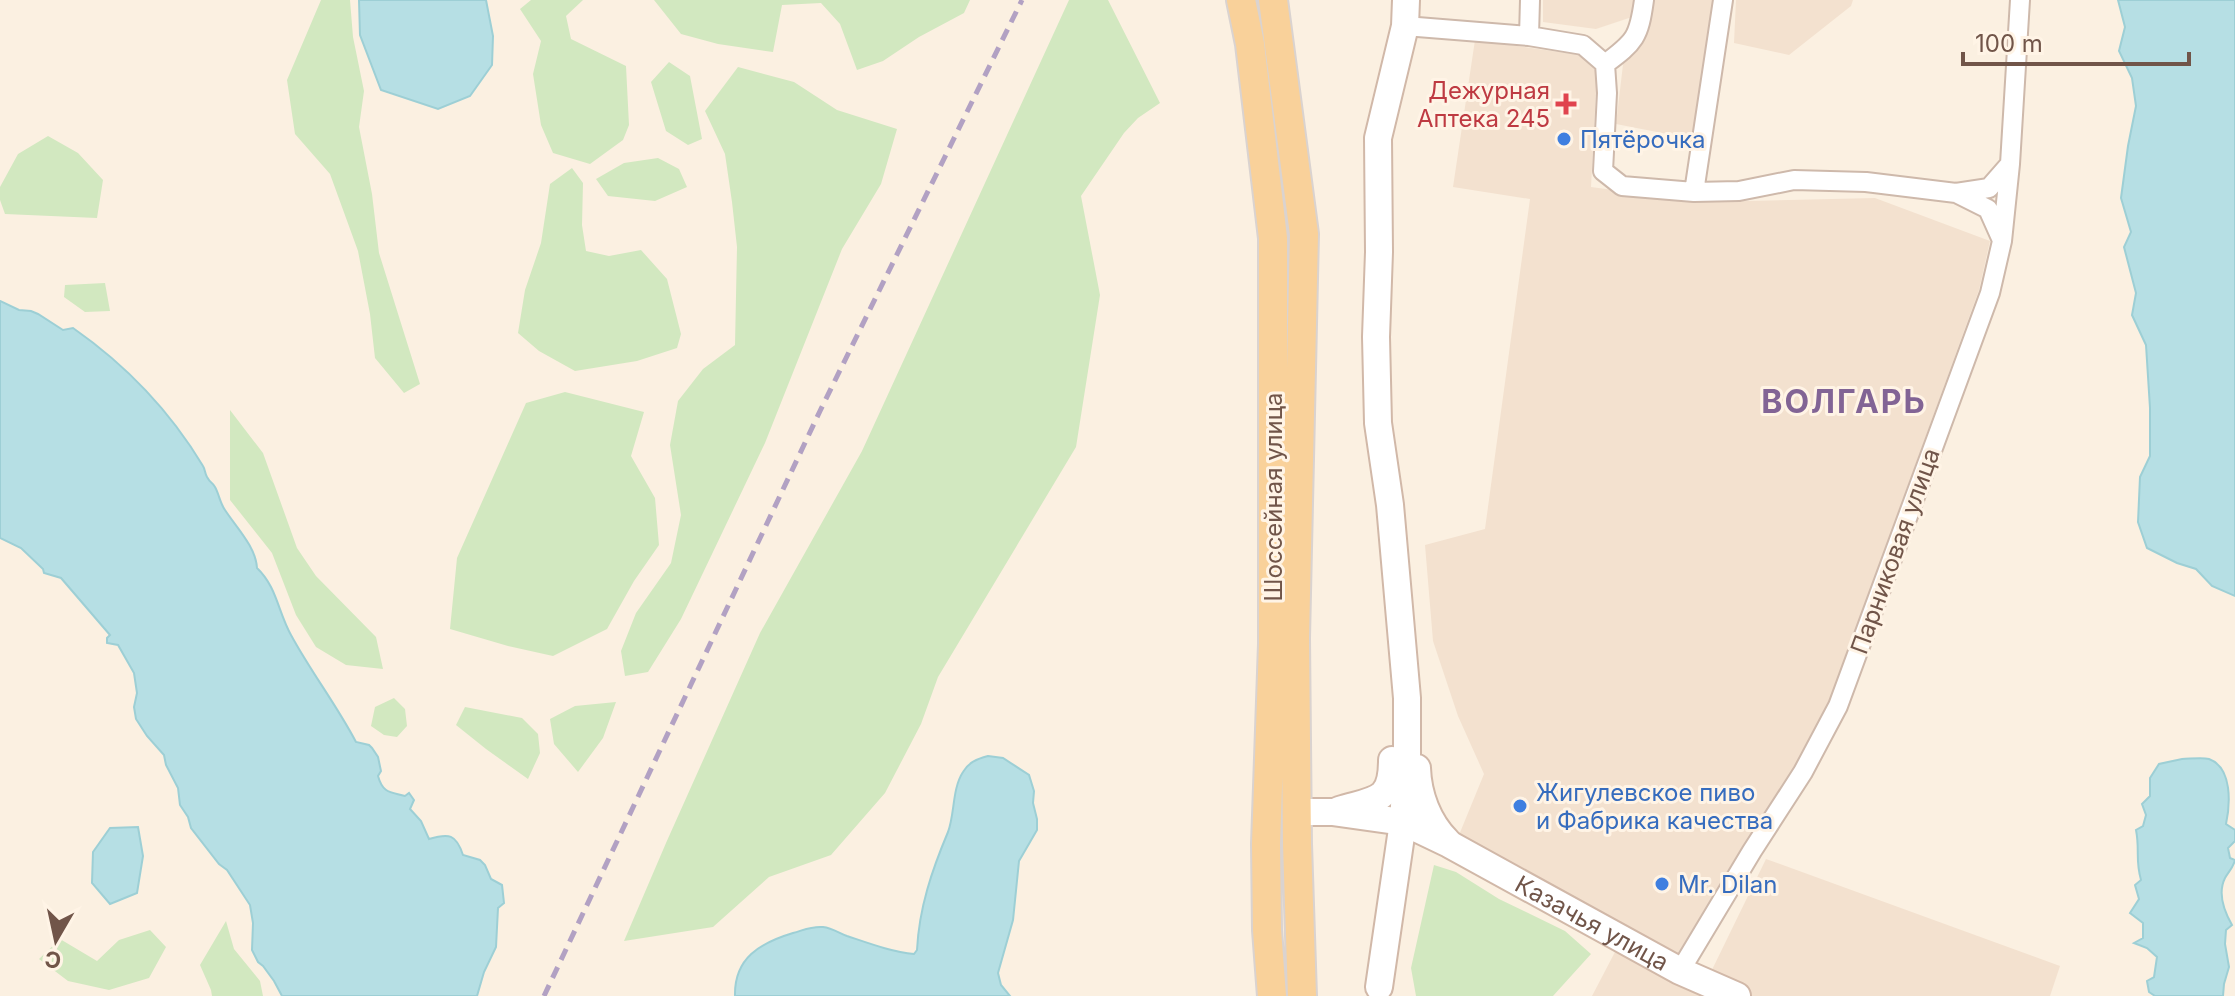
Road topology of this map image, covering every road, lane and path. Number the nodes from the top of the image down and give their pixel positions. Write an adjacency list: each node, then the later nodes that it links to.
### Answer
1 (1241, 0): 17 (main road, Шоссейная улица)
2 (1273, 0): 18 (main road, Шоссейная улица)
3 (1406, 0): 8 (main road)
4 (1530, 0): 9 (street)
5 (1644, 0): 10 (street)
6 (1723, 0): 12 (street)
7 (2020, 0): 11 (street, Парниковая улица)
8 (1405, 26): 9 (street); 15 (main road)
9 (1529, 36): 10 (street)
10 (1605, 64): 12 (street)
11 (2010, 164): 13 (street); 14 (street, Парниковая улица)
12 (1694, 192): 13 (street)
13 (1956, 193): 14 (street)
14 (2002, 241): 22 (street, Парниковая улица)
15 (1402, 650): 16 (main road); 19 (main road)
16 (1407, 711): 20 (main road); 21 (main road, Казачья улица)
17 (1267, 811): 18 (main road, Казачья улица); 24 (main road, Шоссейная улица)
18 (1296, 812): 19 (main road, Казачья улица); 25 (main road, Шоссейная улица)
19 (1332, 812): 20 (main road, Казачья улица)
20 (1403, 822): 21 (main road, Казачья улица); 23 (main road)
21 (1449, 844): 22 (main road, Казачья улица); 23 (main road)
22 (1680, 971): 26 (main road, Казачья улица)
23 (1378, 991)
24 (1272, 996)
25 (1302, 996)
26 (1737, 996)

